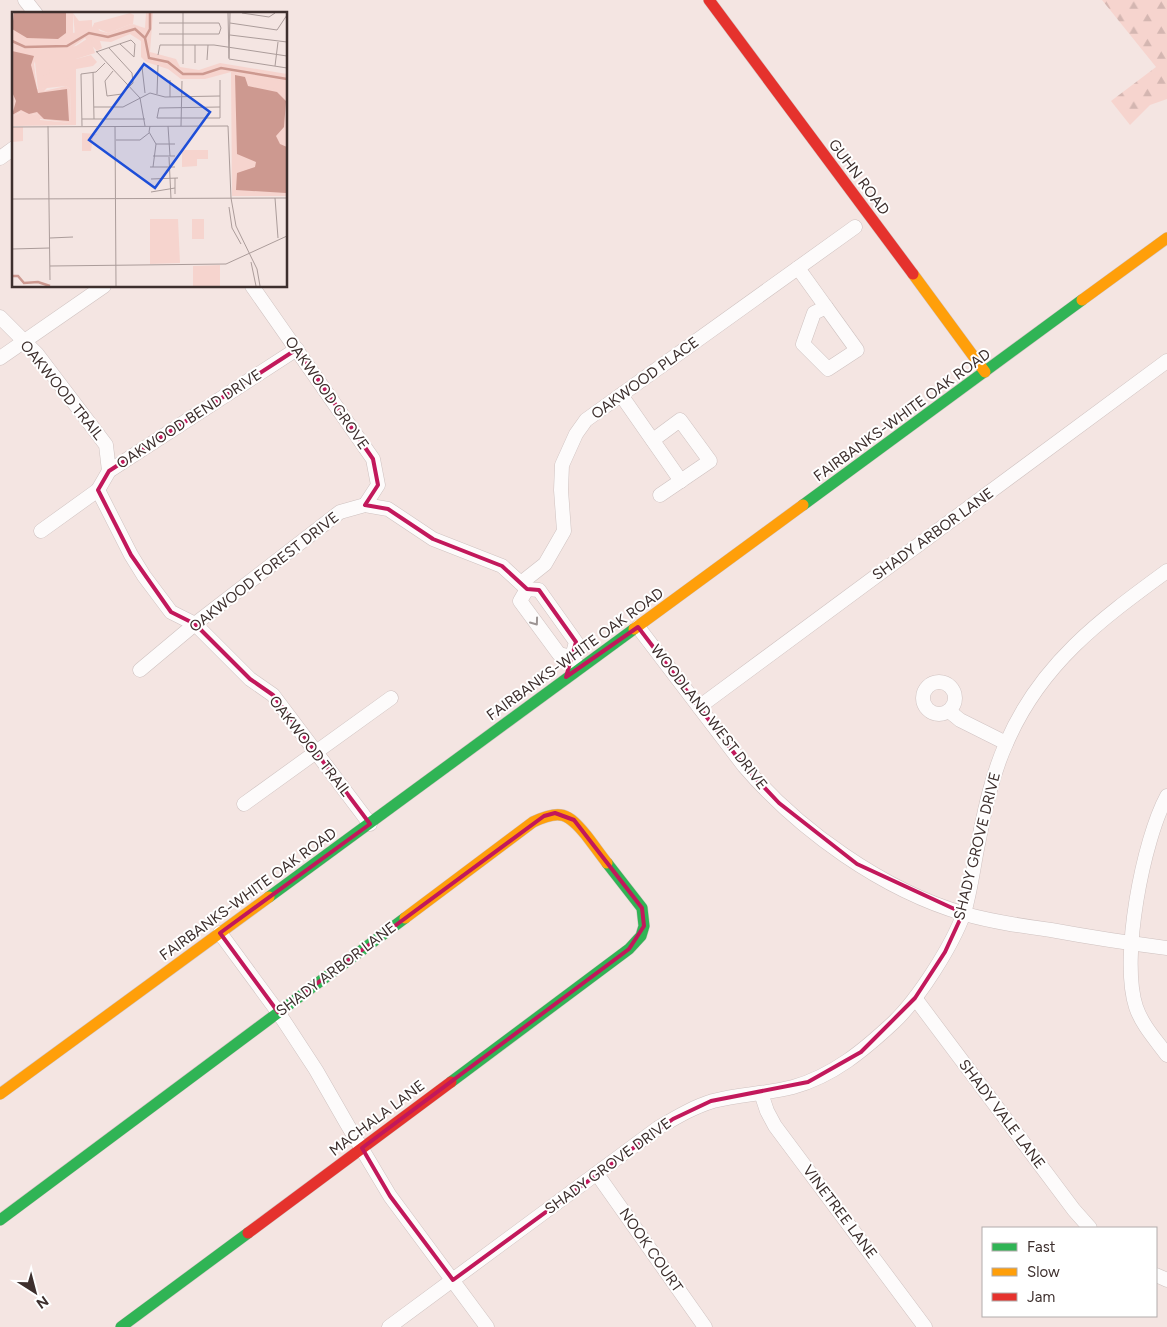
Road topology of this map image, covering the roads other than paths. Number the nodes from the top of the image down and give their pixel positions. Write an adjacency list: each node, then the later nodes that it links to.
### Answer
1 (25, 0): 3 (street)
2 (709, 0): 17 (street, GUHN ROAD)
3 (34, 12)
4 (12, 149): 5 (street)
5 (0, 158)
6 (855, 227): 8 (street, OAKWOOD PLACE)
7 (1167, 238): 17 (street, FAIRBANKS-WHITE OAK ROAD)
8 (798, 268): 11 (street); 18 (street, OAKWOOD PLACE)
9 (101, 288): 13 (street)
10 (253, 288): 14 (street, OAKWOOD GROVE)
11 (826, 307)
12 (0, 317): 13 (street, OAKWOOD TRAIL)
13 (24, 341): 15 (street); 20 (street, OAKWOOD TRAIL)
14 (297, 349): 20 (street, OAKWOOD BEND DRIVE); 24 (street, OAKWOOD GROVE)
15 (0, 358)
16 (1167, 361): 33 (street, SHADY ARBOR LANE)
17 (985, 372): 29 (street, FAIRBANKS-WHITE OAK ROAD)
18 (621, 395): 19 (street); 27 (street, OAKWOOD PLACE)
19 (653, 440): 21 (street); 21 (street)
20 (109, 471): 22 (street, OAKWOOD BEND DRIVE)
21 (681, 481): 23 (street)
22 (98, 490): 25 (street, OAKWOOD BEND DRIVE); 28 (street, OAKWOOD TRAIL)
23 (660, 495)
24 (365, 504): 27 (street); 28 (street, OAKWOOD FOREST DRIVE)
25 (41, 531)
26 (1167, 571): 35 (street, SHADY GROVE DRIVE)
27 (524, 586): 30 (street); 30 (street, one-way to 30)
28 (195, 624): 31 (street, OAKWOOD FOREST DRIVE); 36 (street, OAKWOOD TRAIL)
29 (638, 626): 30 (street, FAIRBANKS-WHITE OAK ROAD); 33 (street, WOODLAND WEST DRIVE)
30 (576, 662): 39 (street, FAIRBANKS-WHITE OAK ROAD)
31 (140, 670)
32 (391, 698): 36 (street)
33 (699, 707): 40 (street, WOODLAND WEST DRIVE)
34 (949, 711): 35 (street)
35 (1006, 743): 40 (street, SHADY GROVE DRIVE)
36 (316, 752): 38 (street); 39 (street, OAKWOOD TRAIL)
37 (1167, 796): 43 (street)
38 (244, 804)
39 (370, 824): 42 (street, FAIRBANKS-WHITE OAK ROAD)
40 (964, 913): 43 (street, WOODLAND WEST DRIVE); 45 (street, SHADY GROVE DRIVE)
41 (644, 926): 46 (street, SHADY ARBOR LANE); 50 (street, MACHALA LANE)
42 (220, 933): 46 (street); 49 (street, FAIRBANKS-WHITE OAK ROAD)
43 (1131, 943): 44 (street, WOODLAND WEST DRIVE); 47 (street)
44 (1167, 948)
45 (915, 998): 48 (street, SHADY GROVE DRIVE); 53 (street, SHADY VALE LANE)
46 (278, 1012): 50 (street); 52 (street, SHADY ARBOR LANE)
47 (1167, 1055)
48 (761, 1093): 51 (street, SHADY GROVE DRIVE); 59 (street, VINETREE LANE)
49 (0, 1094)
50 (362, 1148): 54 (street); 55 (street, MACHALA LANE)
51 (598, 1174): 54 (street, SHADY GROVE DRIVE); 58 (street, NOOK COURT)
52 (0, 1220)
53 (1089, 1227)
54 (453, 1280): 56 (street, SHADY GROVE DRIVE); 57 (street)
55 (121, 1327)
56 (389, 1327)
57 (487, 1327)
58 (706, 1327)
59 (925, 1327)

